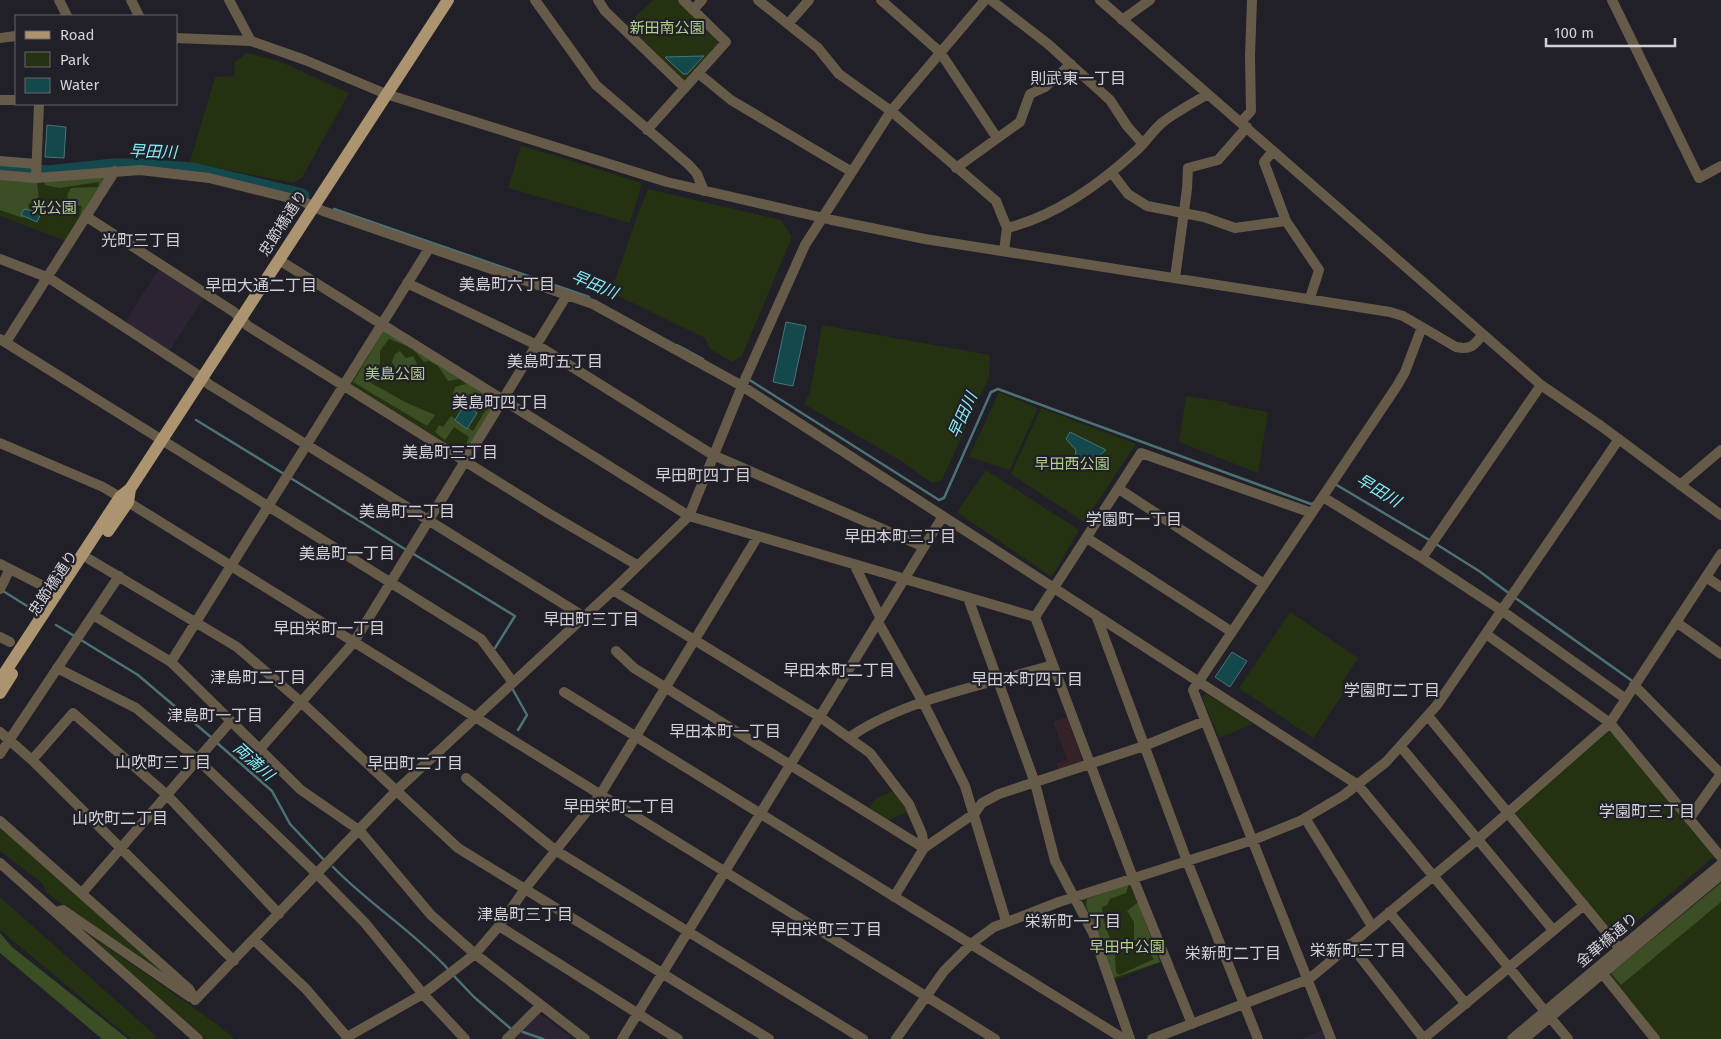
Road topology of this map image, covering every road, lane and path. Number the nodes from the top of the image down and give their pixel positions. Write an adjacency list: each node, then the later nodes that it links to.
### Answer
1 (58, 0): 19 (street)
2 (131, 0): 20 (street)
3 (229, 0): 26 (street)
4 (448, 0): 31 (main road, 忠節橋通り)
5 (535, 0): 38 (street)
6 (598, 0): 30 (street)
7 (683, 0): 18 (street)
8 (702, 0): 18 (street)
9 (758, 0): 22 (street)
10 (809, 0): 22 (street)
11 (881, 0): 27 (street)
12 (985, 0): 27 (street)
13 (991, 0): 28 (street)
14 (1100, 0): 21 (street)
15 (1150, 0): 21 (street)
16 (1252, 0): 37 (street)
17 (1612, 0): 43 (street)
18 (693, 10): 29 (street)
19 (66, 15)
20 (138, 15)
21 (1122, 20): 32 (street)
22 (788, 24): 36 (street)
23 (1, 36): 24 (street)
24 (15, 36)
25 (178, 38): 26 (street)
26 (251, 41): 31 (street)
27 (940, 52): 36 (street); 39 (street)
28 (1071, 64): 39 (street); 40 (street)
29 (698, 73): 30 (street); 47 (street)
30 (685, 88): 38 (street)
31 (386, 94): 50 (street); 51 (main road, 忠節橋通り)
32 (1208, 94): 37 (street); 40 (street)
33 (0, 100): 34 (street)
34 (15, 100)
35 (39, 105): 45 (street)
36 (891, 111): 44 (street); 47 (street)
37 (1244, 125): 41 (street); 52 (street)
38 (647, 130): 50 (street)
39 (997, 138): 44 (street)
40 (1143, 144): 48 (street)
41 (1273, 151): 55 (street); 69 (street)
42 (0, 161): 45 (street)
43 (1721, 166)
44 (956, 168): 56 (street)
45 (36, 170): 46 (street); 49 (street)
46 (115, 171): 51 (street); 53 (street)
47 (852, 172): 54 (street)
48 (1112, 173): 52 (street); 56 (street)
49 (0, 175)
50 (704, 191): 54 (street)
51 (314, 205): 57 (street); 60 (main road, 忠節橋通り)
52 (1183, 212): 55 (street); 62 (street)
53 (87, 217): 61 (street); 66 (street)
54 (824, 218): 58 (street); 73 (street)
55 (1286, 221): 65 (street)
56 (1007, 228): 58 (street)
57 (430, 248): 63 (street); 64 (street)
58 (1004, 251): 62 (street)
59 (0, 260): 61 (street)
60 (279, 260): 66 (main road, 忠節橋通り); 67 (street)
61 (49, 278): 70 (street); 72 (street)
62 (1175, 278): 65 (street)
63 (407, 283): 67 (street); 71 (street)
64 (567, 295): 71 (street); 73 (street)
65 (1310, 298): 68 (street)
66 (240, 319): 72 (main road, 忠節橋通り); 74 (street)
67 (382, 323): 74 (street); 76 (street)
68 (1422, 326): 69 (street); 87 (street)
69 (1482, 335): 75 (street)
70 (3, 341): 78 (street)
71 (537, 345): 76 (street); 82 (street)
72 (202, 378): 78 (main road, 忠節橋通り); 80 (street)
73 (744, 382): 82 (street); 92 (street)
74 (343, 385): 80 (street); 83 (street)
75 (1541, 385): 77 (street); 98 (street)
76 (504, 398): 83 (street); 91 (street)
77 (1620, 439): 84 (street); 115 (street)
78 (162, 440): 86 (main road, 忠節橋通り); 88 (street)
79 (0, 443): 86 (street)
80 (306, 445): 88 (street); 93 (street)
81 (1721, 450): 84 (street)
82 (713, 455): 91 (street); 96 (street)
83 (467, 461): 93 (street); 101 (street)
84 (1680, 485): 90 (street)
85 (1119, 488): 89 (street); 95 (street); 108 (street)
86 (126, 496): 99 (main road, 忠節橋通り); 103 (street); 113 (main road, 忠節橋通り)
87 (1323, 497): 89 (street); 98 (street)
88 (269, 507): 103 (street); 107 (street)
89 (1312, 513): 108 (street)
90 (1721, 515)
91 (689, 516): 94 (street); 101 (street)
92 (943, 516): 96 (street); 110 (street)
93 (428, 521): 107 (street); 118 (street)
94 (758, 536): 100 (street); 126 (street)
95 (1087, 538): 110 (street); 123 (street)
96 (924, 547): 106 (street)
97 (1721, 554): 105 (street)
98 (1422, 558): 115 (street)
99 (89, 559): 104 (street); 141 (main road, 忠節橋通り)
100 (854, 564): 106 (street); 120 (street)
101 (637, 565): 112 (street)
102 (5, 567): 111 (street); 113 (street)
103 (232, 567): 122 (street); 128 (street)
104 (119, 576): 117 (street); 122 (street)
105 (1706, 576): 109 (street); 121 (street)
106 (904, 580): 114 (street); 120 (street)
107 (391, 582): 128 (street); 135 (street)
108 (1264, 584): 123 (street)
109 (1721, 587)
110 (1055, 588): 116 (street); 119 (street)
111 (0, 589)
112 (612, 590): 118 (street); 126 (street)
113 (57, 594): 134 (main road, 忠節橋通り)
114 (968, 598): 119 (street); 136 (street)
115 (1501, 610): 124 (street); 142 (street)
116 (1096, 614): 137 (street); 155 (street)
117 (93, 615): 131 (street); 133 (street)
118 (583, 616): 135 (street)
119 (1035, 617): 132 (street)
120 (879, 619): 144 (street); 146 (street)
121 (1676, 622): 130 (street); 138 (street)
122 (196, 624): 131 (street); 143 (street)
123 (1232, 632): 137 (street)
124 (1486, 634): 145 (street); 150 (street)
125 (0, 637): 127 (street)
126 (694, 641): 139 (street); 146 (street)
127 (10, 642)
128 (354, 642): 143 (street); 147 (street)
129 (616, 651): 139 (street)
130 (1721, 654)
131 (171, 662): 149 (street)
132 (1053, 665): 136 (street); 162 (street)
133 (57, 668): 154 (street); 159 (street)
134 (0, 680)
135 (512, 681): 147 (street)
136 (998, 681): 144 (street); 165 (street)
137 (1198, 682): 148 (street); 166 (street)
138 (1634, 685): 142 (street); 163 (street)
139 (664, 687): 152 (street); 161 (street)
140 (564, 692): 152 (street)
141 (0, 693)
142 (1626, 698): 150 (street)
143 (302, 702): 157 (street); 167 (street)
144 (923, 702): 153 (street); 170 (street)
145 (1428, 716): 156 (street); 171 (street)
146 (820, 717): 153 (street); 161 (street)
147 (474, 718): 167 (street); 169 (street)
148 (1205, 721): 155 (street); 178 (street)
149 (230, 722): 157 (street); 159 (street)
150 (1610, 723): 171 (street); 174 (street)
151 (0, 732): 154 (street)
152 (634, 737): 169 (street); 172 (street)
153 (850, 737): 180 (street)
154 (9, 740): 158 (street); 160 (street)
155 (1144, 746): 162 (street); 183 (street)
156 (1401, 747): 166 (street); 177 (street)
157 (259, 750): 176 (street)
158 (0, 754)
159 (197, 759): 168 (street); 187 (street)
160 (32, 760): 168 (street); 179 (street)
161 (790, 765): 172 (street); 180 (street)
162 (1090, 765): 165 (street); 190 (street)
163 (1721, 774): 174 (street)
164 (466, 778): 181 (street)
165 (1035, 783): 170 (street); 194 (street)
166 (1358, 785): 173 (street); 189 (street)
167 (397, 790): 176 (street); 191 (street)
168 (167, 795): 179 (street); 198 (street)
169 (600, 795): 181 (street); 186 (street)
170 (975, 813): 180 (street); 199 (street)
171 (1508, 813): 177 (street); 195 (street)
172 (759, 814): 186 (street); 193 (street)
173 (1305, 818): 178 (street); 201 (street)
174 (1689, 819): 182 (street)
175 (0, 821): 192 (street)
176 (359, 830): 187 (street); 208 (street)
177 (1478, 839): 189 (street); 202 (street)
178 (1253, 840): 183 (street); 213 (street)
179 (120, 848): 192 (street); 209 (street)
180 (924, 848): 193 (street)
181 (555, 850): 191 (street); 203 (street)
182 (1721, 858)
183 (1187, 861): 190 (street); 217 (street)
184 (0, 863): 196 (street)
185 (1721, 864): 207 (street, 金華橋通り)
186 (724, 872): 203 (street); 215 (street)
187 (318, 874): 198 (street); 214 (street)
188 (1721, 875): 212 (street, 金華橋通り)
189 (1432, 876): 197 (street); 210 (street)
190 (1133, 878): 194 (street); 222 (street)
191 (525, 889): 200 (street); 211 (street)
192 (82, 893): 216 (street)
193 (894, 897): 205 (street)
194 (1075, 897): 199 (street); 235 (street)
195 (1584, 905): 202 (street); 207 (street)
196 (55, 911): 216 (street); 224 (street)
197 (1389, 912): 201 (street); 218 (street)
198 (279, 914): 204 (street)
199 (1006, 920): 205 (street)
200 (499, 926): 208 (street); 220 (street)
201 (1372, 926): 206 (street)
202 (1553, 930): 210 (street)
203 (686, 932): 211 (street); 231 (street)
204 (254, 940): 209 (street); 223 (street)
205 (971, 944): 215 (street); 234 (street)
206 (1350, 944): 213 (street); 239 (street)
207 (1620, 949): 221 (street, 金華橋通り)
208 (474, 954): 214 (street); 219 (street)
209 (234, 961): 216 (street)
210 (1509, 967): 218 (street); 221 (street)
211 (662, 973): 220 (street); 230 (street)
212 (1602, 974): 221 (street, 金華橋通り); 243 (street)
213 (1309, 979): 217 (street); 238 (street)
214 (423, 994): 223 (street); 225 (street)
215 (926, 996): 232 (street); 233 (street)
216 (195, 1000)
217 (1245, 1004): 222 (street); 237 (street)
218 (1466, 1004): 239 (street)
219 (541, 1005): 226 (street); 227 (street)
220 (637, 1013): 228 (street); 229 (street)
221 (1548, 1014): 240 (street, 金華橋通り); 241 (street, 金華橋通り); 242 (street)
222 (1192, 1024): 236 (street)
223 (348, 1038)
224 (198, 1039)
225 (465, 1039)
226 (507, 1039)
227 (585, 1039)
228 (622, 1039)
229 (678, 1039)
230 (768, 1039)
231 (863, 1039)
232 (896, 1039)
233 (995, 1039)
234 (1124, 1039)
235 (1130, 1039)
236 (1152, 1039)
237 (1258, 1039)
238 (1331, 1039)
239 (1424, 1039)
240 (1512, 1039)
241 (1524, 1039)
242 (1568, 1039)
243 (1655, 1039)

